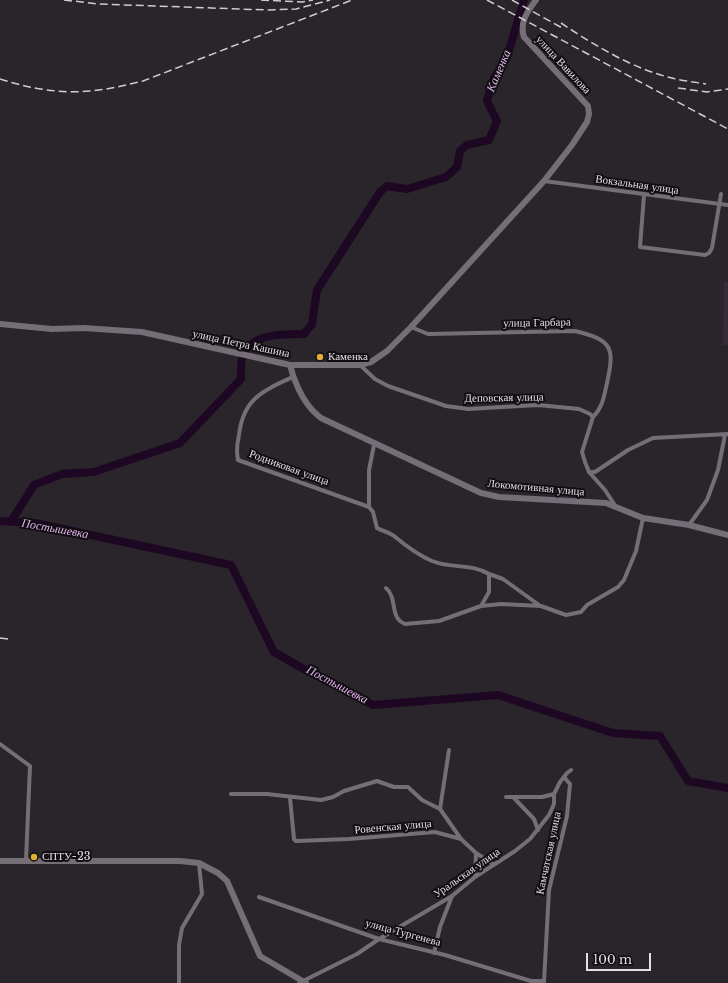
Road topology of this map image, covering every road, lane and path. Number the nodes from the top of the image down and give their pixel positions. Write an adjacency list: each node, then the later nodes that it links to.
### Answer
1 (536, 0): 2 (street, улица Вавилова)
2 (544, 181): 4 (street, Вокзальная улица); 8 (street, улица Петра Кашина)
3 (721, 194): 5 (street)
4 (644, 195): 5 (street, Вокзальная улица); 5 (street)
5 (719, 204): 6 (street, Вокзальная улица)
6 (728, 205)
7 (0, 324): 9 (street, улица Петра Кашина)
8 (412, 327): 10 (street, улица Петра Кашина); 12 (street, улица Гарбара)
9 (290, 365): 10 (street, улица Петра Кашина); 11 (street, Локомотивная улица)
10 (360, 365): 12 (street, Деповская улица)
11 (293, 378): 14 (street, Локомотивная улица); 16 (street, Родниковая улица)
12 (593, 417): 15 (street)
13 (727, 434): 15 (street); 19 (street)
14 (374, 445): 16 (street); 17 (street, Локомотивная улица)
15 (589, 472): 17 (street)
16 (369, 507): 21 (street)
17 (616, 507): 18 (street, Локомотивная улица)
18 (643, 518): 19 (street, Локомотивная улица); 24 (street)
19 (689, 525): 20 (street, Локомотивная улица)
20 (728, 535)
21 (489, 574): 23 (street); 24 (street)
22 (386, 588): 23 (street)
23 (481, 606): 24 (street)
24 (541, 606)
25 (0, 744): 38 (street)
26 (448, 750): 34 (street)
27 (571, 770): 28 (street, Уральская улица)
28 (564, 777): 30 (street, Уральская улица); 48 (street, Камчатская улица)
29 (231, 794): 32 (street)
30 (554, 794): 33 (street); 35 (street, Уральская улица)
31 (506, 797): 33 (street)
32 (290, 798): 34 (street); 36 (street, Ровенская улица)
33 (514, 798): 35 (street)
34 (440, 809): 36 (street)
35 (538, 830): 41 (street, Уральская улица)
36 (461, 839): 37 (street)
37 (476, 853): 41 (street); 42 (street)
38 (26, 860): 39 (street); 40 (street)
39 (0, 861)
40 (199, 863): 47 (street); 49 (street)
41 (493, 864): 42 (street, Уральская улица)
42 (475, 877): 43 (street, Уральская улица)
43 (452, 896): 45 (street, Уральская улица); 46 (street)
44 (259, 897): 45 (street, улица Тургенева)
45 (379, 939): 46 (street, улица Тургенева); 47 (street, Уральская улица)
46 (434, 953): 48 (street, улица Тургенева)
47 (302, 982)
48 (544, 982)
49 (179, 983)

